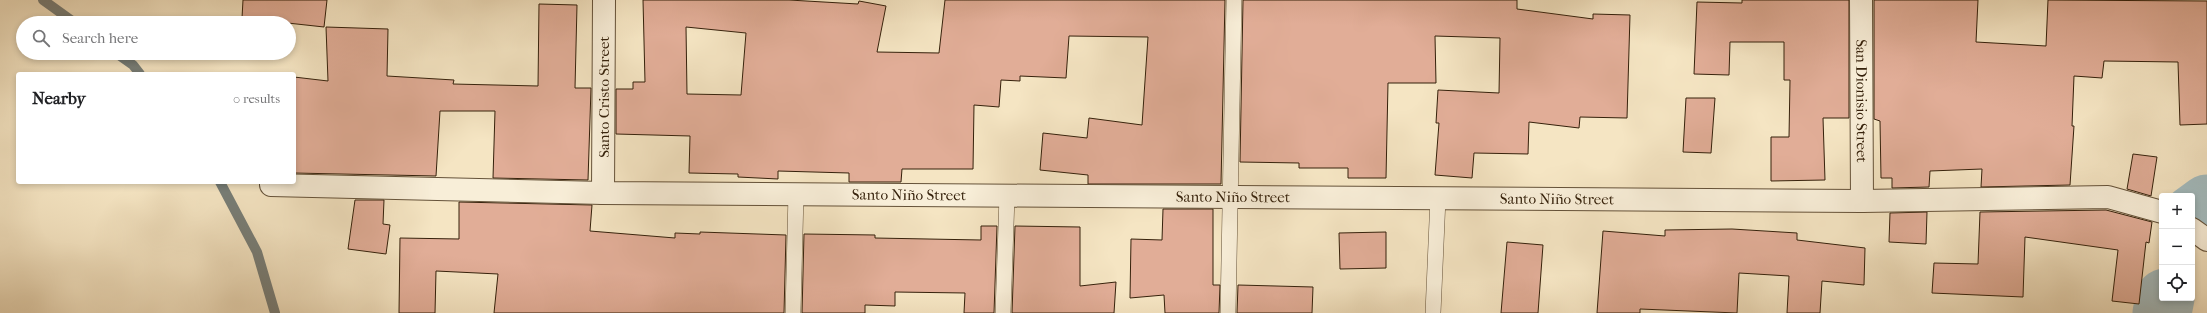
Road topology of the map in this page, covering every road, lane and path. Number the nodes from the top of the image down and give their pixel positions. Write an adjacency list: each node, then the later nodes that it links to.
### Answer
1 (604, 0): 5 (street, Santo Cristo Street)
2 (1234, 0): 8 (lane)
3 (1861, 0): 10 (street, San Dionisio Street)
4 (271, 185): 5 (street, Santo Niño Street)
5 (603, 193): 6 (street, Santo Niño Street)
6 (796, 194): 7 (street, Santo Niño Street); 14 (lane)
7 (1007, 196): 8 (street, Santo Niño Street); 15 (lane)
8 (1231, 197): 9 (street, Santo Niño Street); 16 (lane)
9 (1438, 198): 10 (street, Santo Niño Street); 17 (lane)
10 (1862, 201): 11 (street, Santo Niño Street)
11 (2159, 211)
12 (2195, 232): 13 (street)
13 (2207, 240)
14 (793, 313)
15 (1003, 313)
16 (1228, 313)
17 (1433, 313)

